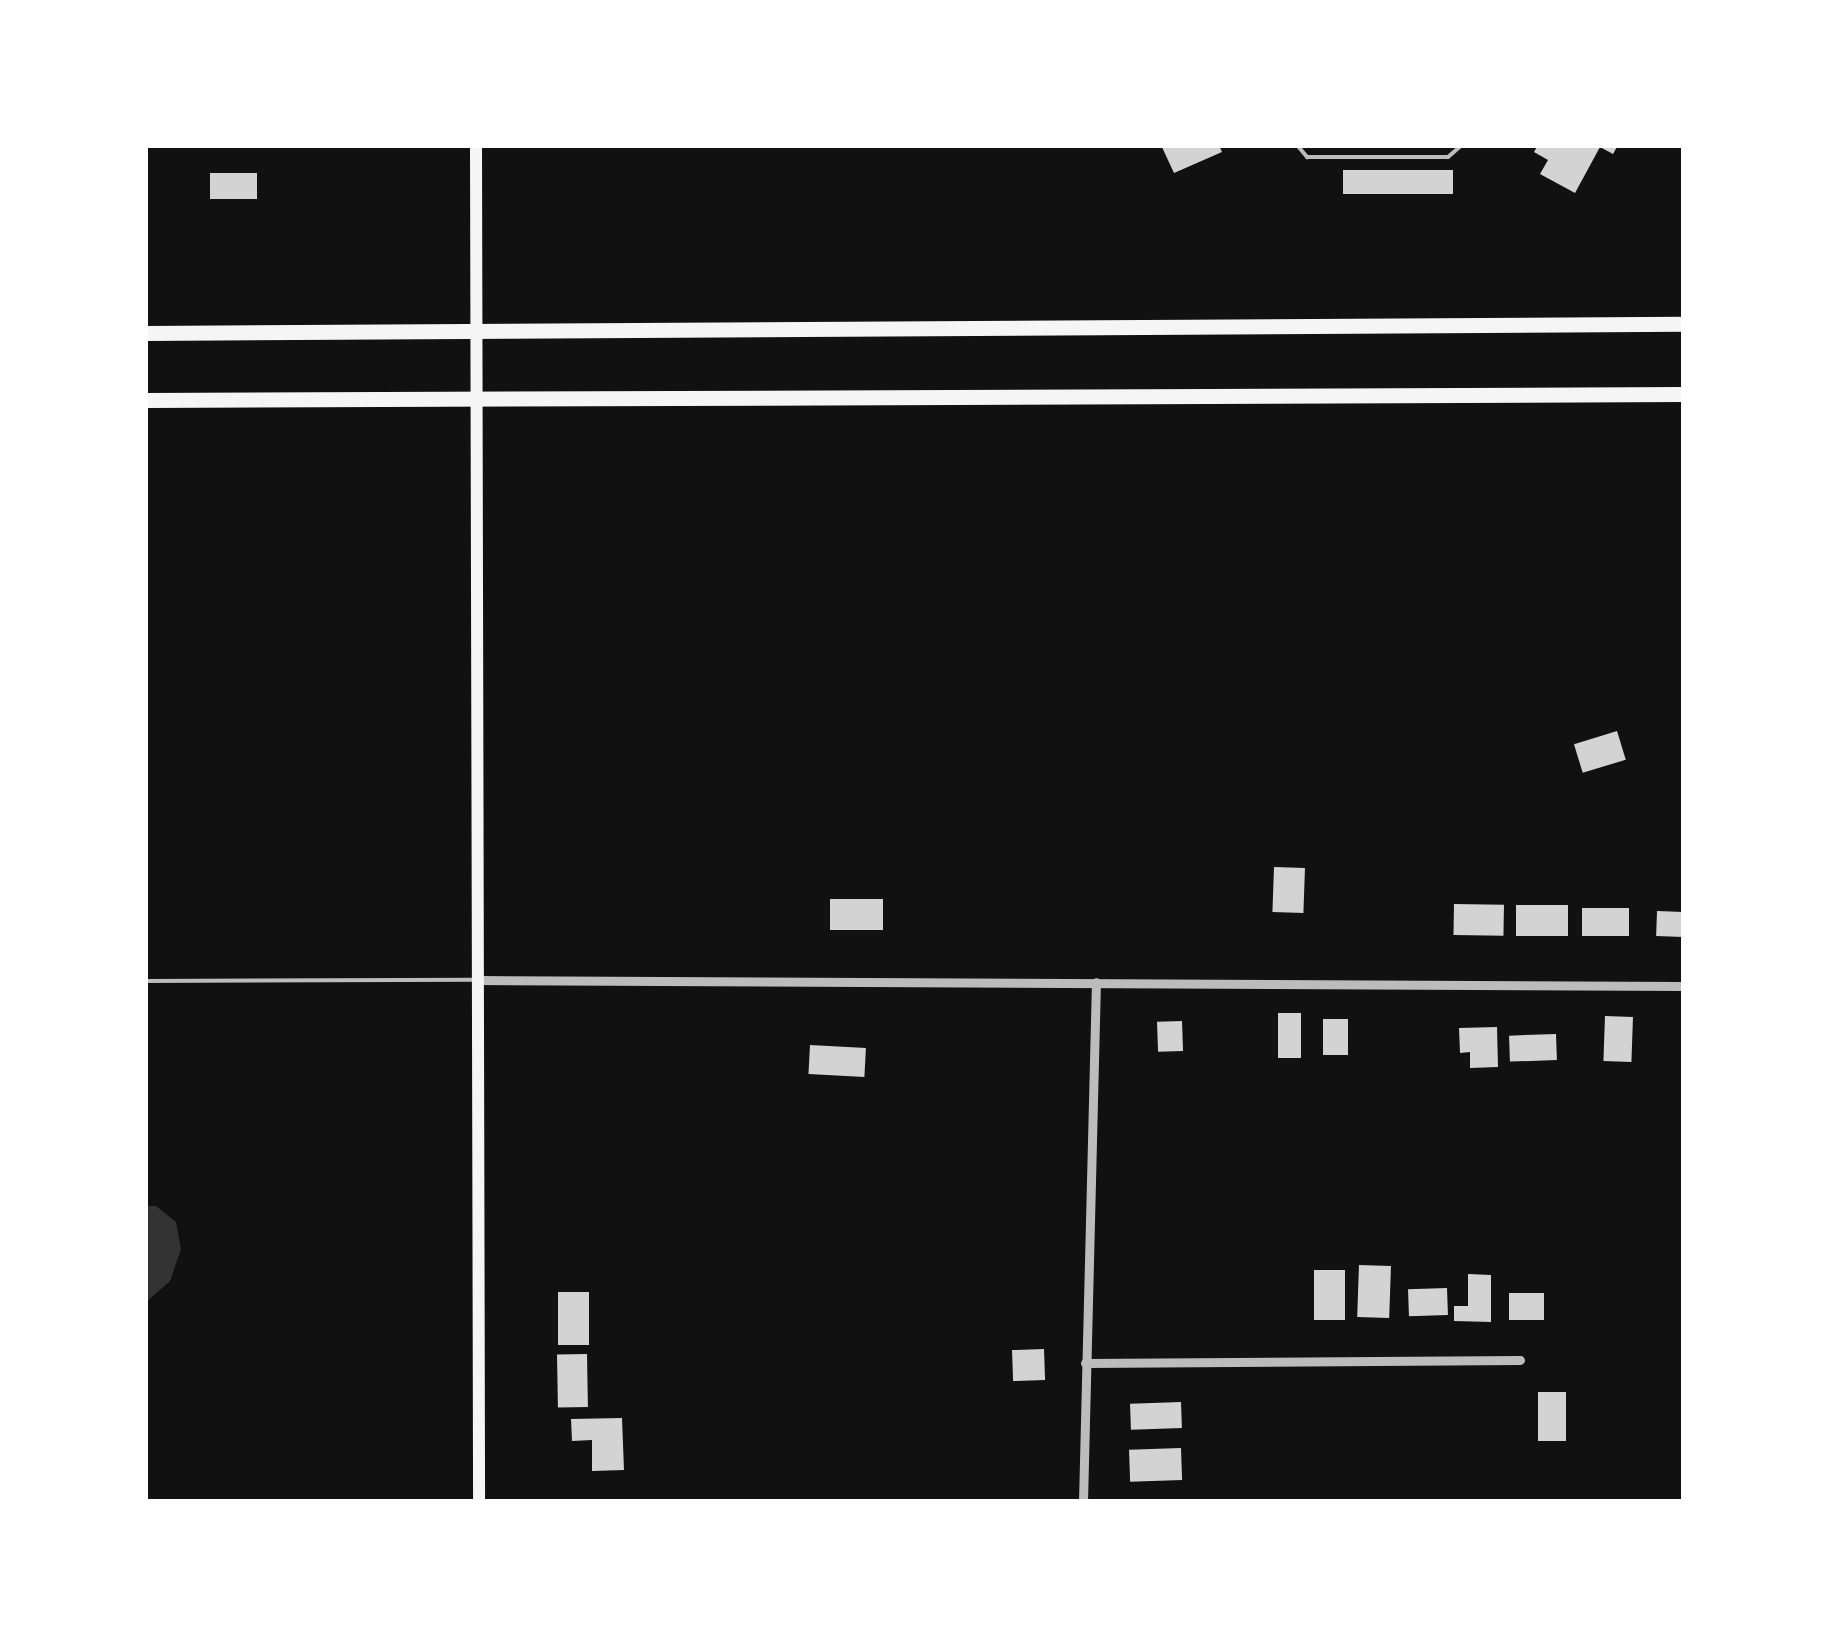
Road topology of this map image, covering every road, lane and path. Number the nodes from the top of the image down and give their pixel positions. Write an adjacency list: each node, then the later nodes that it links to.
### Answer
1 (476, 145): 8 (main road)
2 (1297, 145): 3 (lane)
3 (1462, 145)
4 (1684, 324): 5 (highway)
5 (145, 333)
6 (1684, 394): 7 (highway)
7 (145, 400)
8 (478, 980): 9 (lane); 10 (street); 14 (main road)
9 (145, 981)
10 (1096, 982): 11 (street); 13 (street)
11 (1684, 986)
12 (1520, 1360): 13 (street)
13 (1085, 1363): 15 (street)
14 (479, 1502)
15 (1084, 1502)

